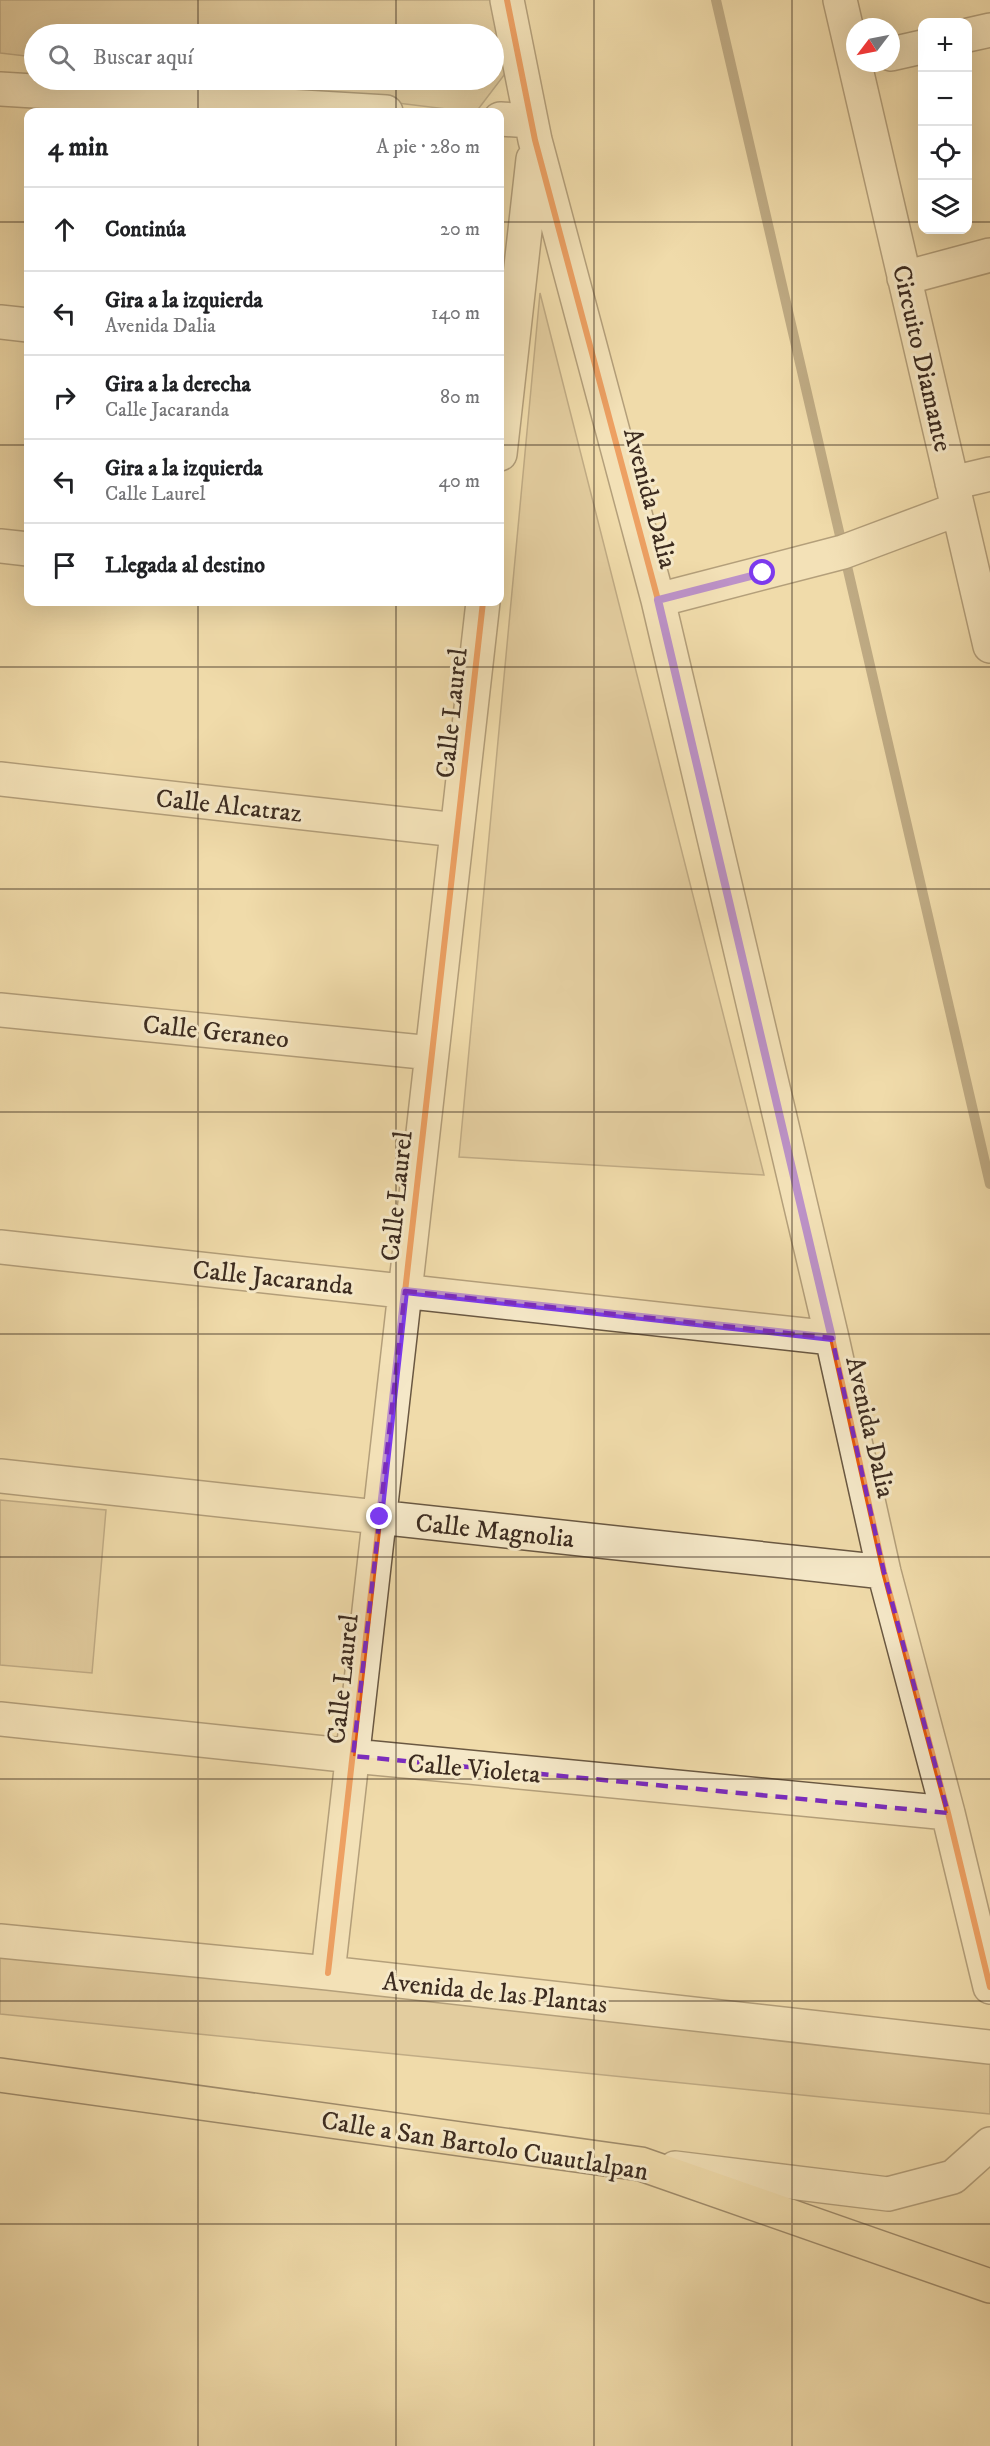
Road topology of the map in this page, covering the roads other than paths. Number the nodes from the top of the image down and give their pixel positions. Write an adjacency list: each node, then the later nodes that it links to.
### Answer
1 (507, 0): 12 (street, Avenida Dalia)
2 (840, 0): 3 (street, Circuito Diamante)
3 (846, 24)
4 (990, 30): 5 (street)
5 (972, 34)
6 (918, 48): 7 (street)
7 (900, 52)
8 (858, 72): 14 (street, Circuito Diamante)
9 (0, 89): 10 (street)
10 (319, 108)
11 (504, 121): 12 (street)
12 (533, 131): 17 (street); 22 (street, Avenida Dalia)
13 (990, 255): 14 (street)
14 (904, 278): 19 (street, Circuito Diamante)
15 (0, 322): 16 (street)
16 (24, 325)
17 (504, 373)
18 (990, 474): 19 (street)
19 (955, 496): 22 (street); 24 (street, Circuito Diamante)
20 (0, 546): 21 (street)
21 (24, 549)
22 (658, 600): 31 (street, Avenida Dalia)
23 (483, 606): 26 (street, Calle Laurel)
24 (990, 646)
25 (0, 779): 26 (street, Calle Alcatraz)
26 (457, 830): 28 (street, Calle Laurel)
27 (0, 1010): 28 (street, Calle Geraneo)
28 (432, 1053): 30 (street, Calle Laurel)
29 (0, 1247): 30 (street, Calle Jacaranda)
30 (405, 1291): 31 (street, Calle Jacaranda); 33 (street, Calle Laurel)
31 (832, 1338): 34 (street, Avenida Dalia)
32 (0, 1476): 33 (street, Calle Magnolia)
33 (380, 1517): 34 (street, Calle Magnolia); 36 (street, Calle Laurel)
34 (884, 1572): 37 (street, Avenida Dalia)
35 (0, 1719): 36 (street, Calle Violeta)
36 (353, 1756): 37 (street, Calle Violeta); 39 (street, Calle Laurel)
37 (948, 1813): 40 (street, Avenida Dalia)
38 (0, 1941): 39 (street, Avenida de las Plantas)
39 (328, 1973): 41 (street, Avenida de las Plantas)
40 (990, 1987)
41 (990, 2047)
42 (0, 2075): 44 (main road, Calle a San Bartolo Cuautlalpan)
43 (990, 2144): 44 (street)
44 (640, 2164): 45 (main road, Calle a San Bartolo Cuautlalpan)
45 (990, 2286)

